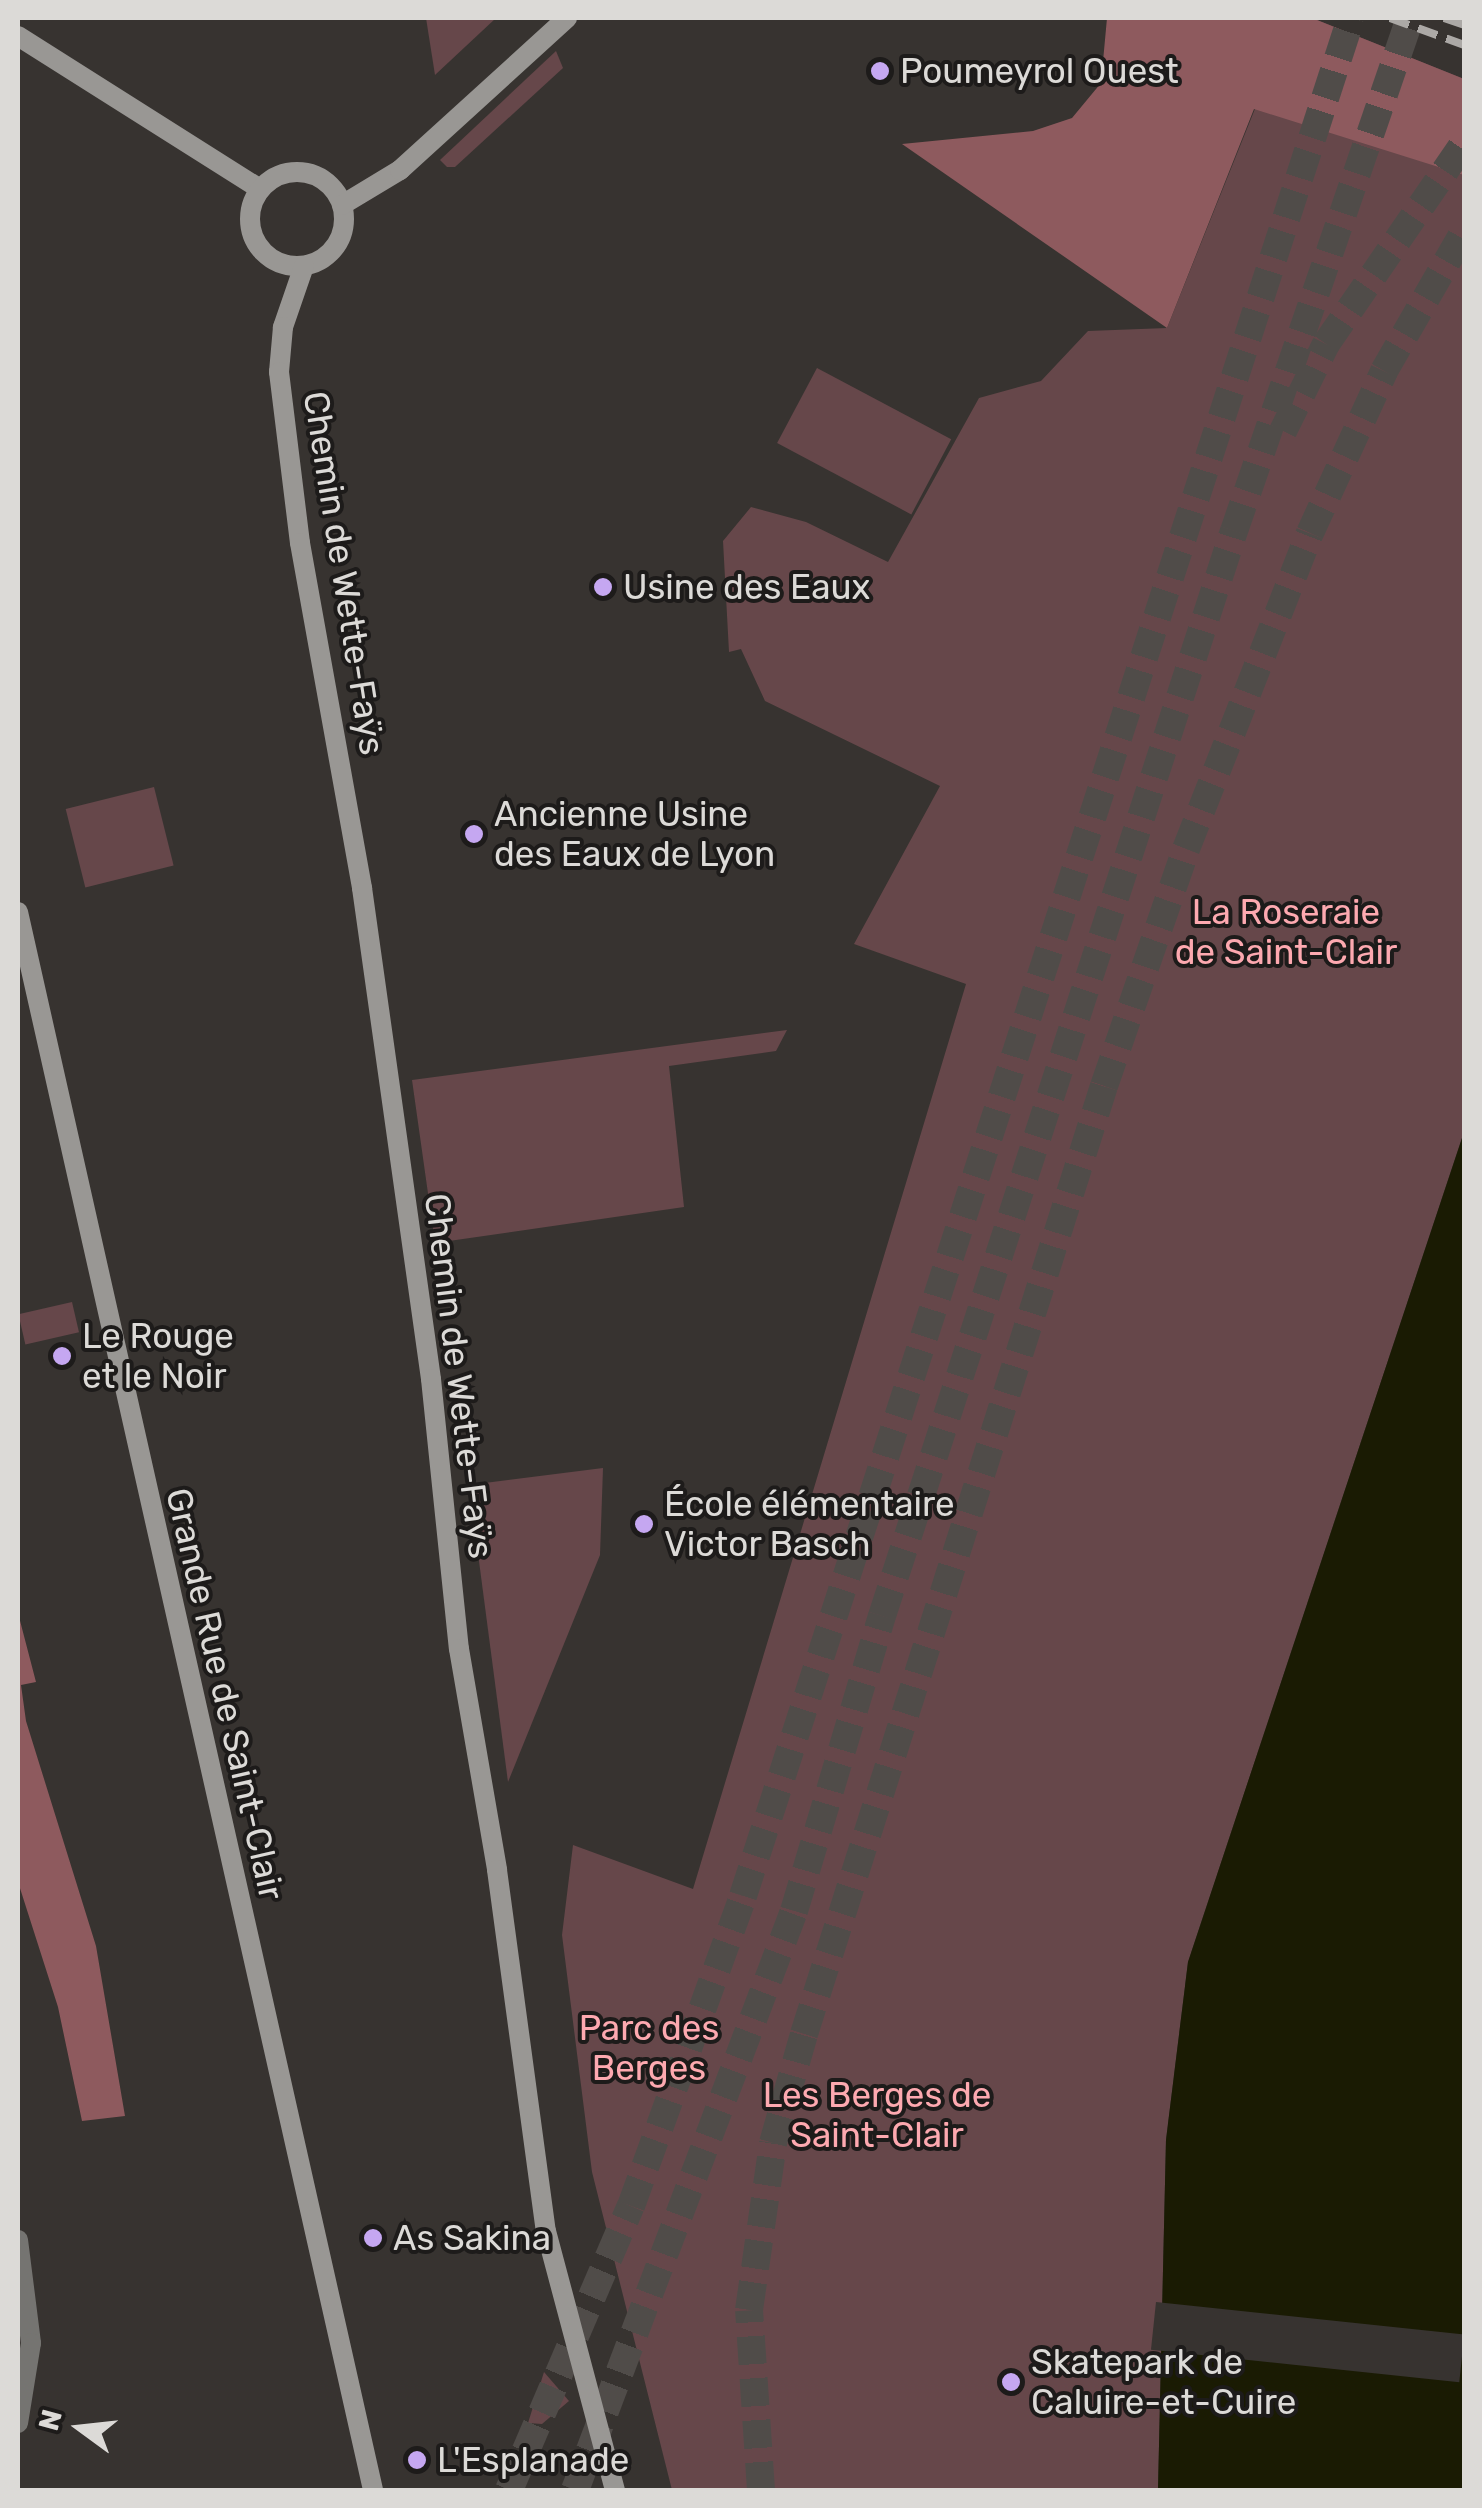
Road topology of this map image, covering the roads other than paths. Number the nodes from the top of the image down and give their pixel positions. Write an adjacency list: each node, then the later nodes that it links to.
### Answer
1 (567, 18): 4 (main road)
2 (18, 36): 3 (main road)
3 (260, 188): 4 (main road); 5 (main road)
4 (342, 205): 5 (main road)
5 (304, 266): 10 (main road, Chemin de Wette-Faÿs)
6 (18, 912): 9 (main road, Grande Rue de Saint-Clair)
7 (18, 2240): 8 (street)
8 (18, 2423)
9 (373, 2490)
10 (614, 2490)

